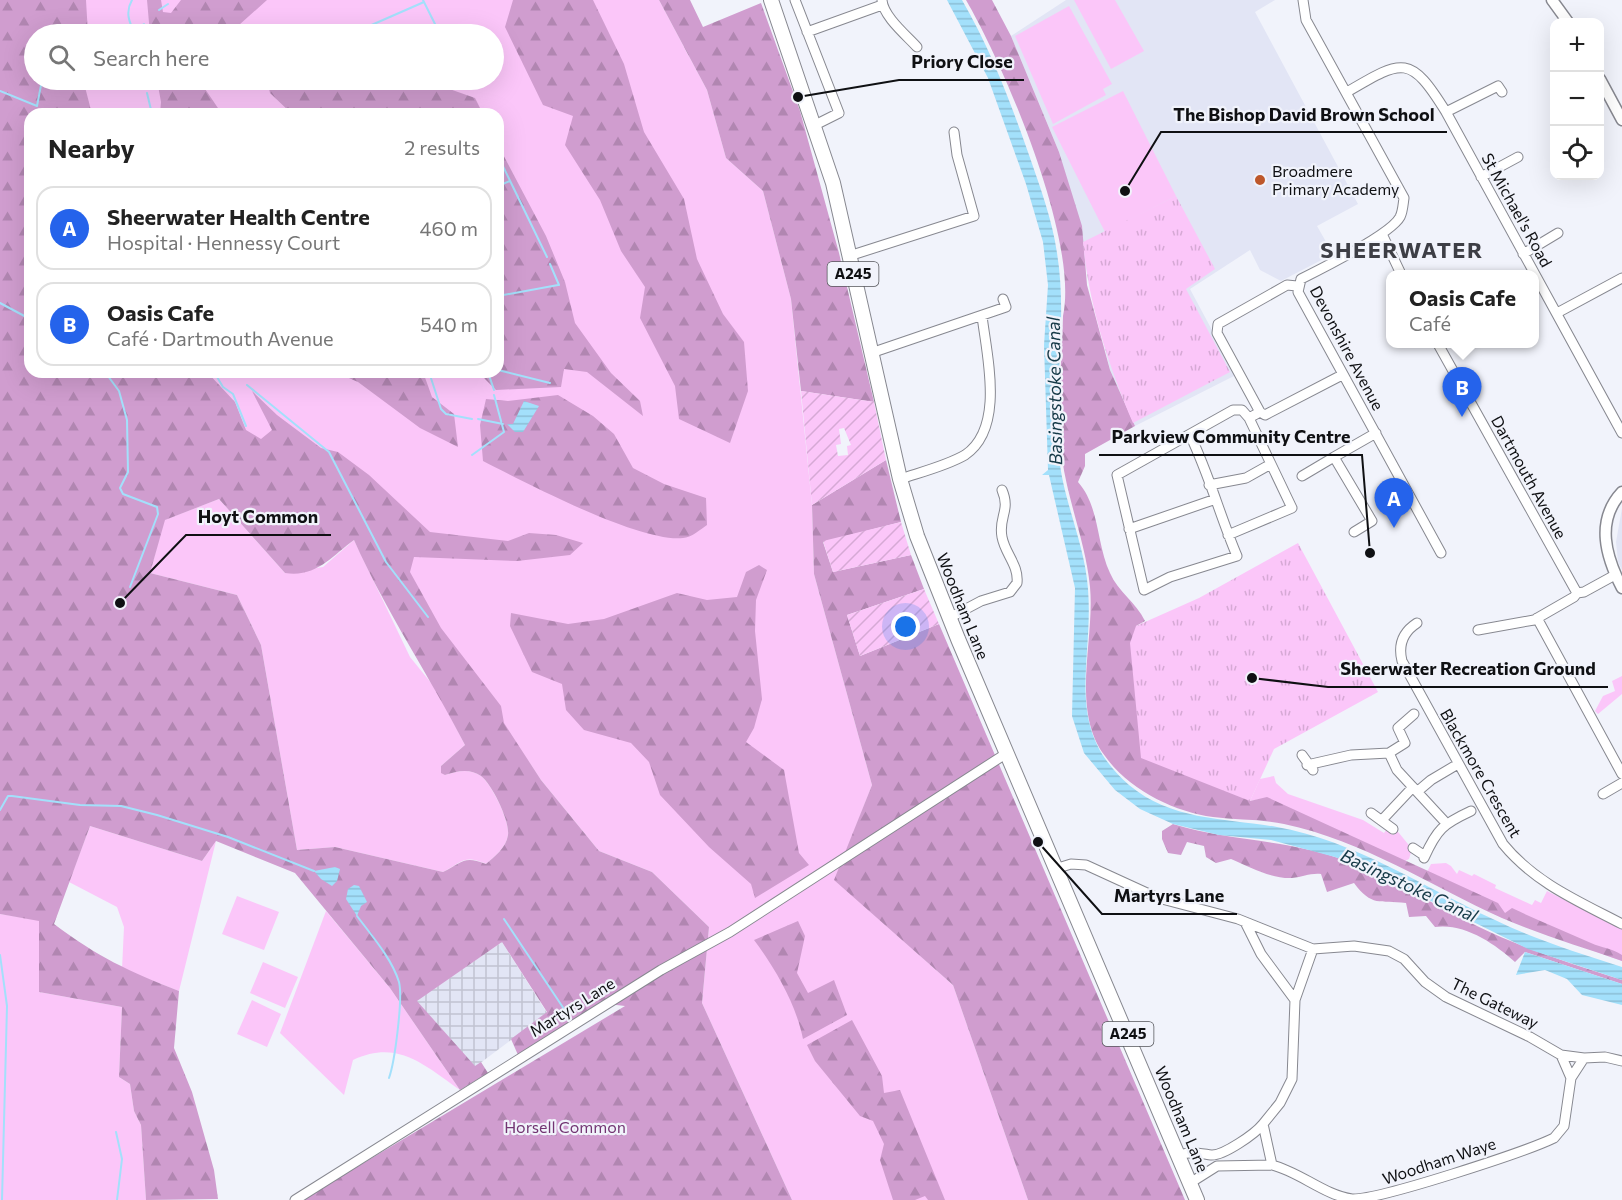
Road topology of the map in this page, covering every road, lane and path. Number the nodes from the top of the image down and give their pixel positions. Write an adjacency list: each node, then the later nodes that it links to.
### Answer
1 (771, 0): 14 (main road, Woodham Lane / A245)
2 (795, 0): 7 (street)
3 (1303, 0): 10 (street, Devonshire Avenue)
4 (1552, 0): 6 (street)
5 (882, 2): 7 (street); 8 (street)
6 (1565, 18)
7 (807, 32): 14 (street)
8 (917, 47)
9 (1604, 89): 13 (street)
10 (1347, 92): 12 (street, St Michael's Road); 19 (street, Devonshire Avenue)
11 (1502, 92): 12 (street)
12 (1446, 112): 17 (street, St Michael's Road)
13 (1622, 120)
14 (815, 125): 21 (main road, Woodham Lane / A245)
15 (954, 132): 21 (street)
16 (1518, 157): 17 (street)
17 (1481, 177): 20 (street, St Michael's Road)
18 (1558, 233): 20 (street)
19 (1383, 236): 22 (street); 26 (street, Devonshire Avenue)
20 (1523, 254): 23 (street, St Michael's Road)
21 (849, 256): 31 (main road, Woodham Lane / A245)
22 (1399, 270)
23 (1532, 270)
24 (1622, 278): 28 (street)
25 (1539, 282): 28 (street, St Michael's Road)
26 (1298, 286): 32 (street, Devonshire Avenue); 33 (street)
27 (1003, 299): 29 (street)
28 (1557, 313): 36 (street, St Michael's Road)
29 (982, 316): 31 (street); 41 (street)
30 (1440, 348): 52 (street, Dartmouth Avenue)
31 (871, 353): 41 (main road, Woodham Lane / A245)
32 (1342, 375): 33 (street); 35 (street, Devonshire Avenue)
33 (1260, 412): 34 (street)
34 (1248, 418): 37 (street); 39 (street)
35 (1376, 433): 38 (street, Devonshire Avenue); 49 (street, Devonshire Avenue)
36 (1622, 433)
37 (1190, 435): 42 (street); 46 (street)
38 (1334, 457): 40 (street, Devonshire Avenue); 47 (street)
39 (1271, 464): 42 (street); 48 (street)
40 (1302, 476)
41 (900, 479): 53 (main road, Woodham Lane / A245)
42 (1209, 485): 45 (street)
43 (1002, 490): 53 (street)
44 (1622, 492): 50 (street)
45 (1214, 500): 46 (street); 48 (street)
46 (1129, 529): 48 (street)
47 (1354, 532)
48 (1228, 535)
49 (1441, 553)
50 (1615, 575): 51 (street); 52 (street)
51 (1622, 588)
52 (1577, 593): 54 (street)
53 (949, 618): 58 (main road, Woodham Lane / A245)
54 (1536, 619): 56 (street); 64 (street)
55 (1417, 622): 62 (street, Blackmore Crescent)
56 (1478, 630)
57 (1414, 714): 59 (street)
58 (1004, 748): 74 (main road, Woodham Lane / A245); 89 (street, Martyrs Lane)
59 (1389, 753): 61 (street); 66 (street)
60 (1302, 755): 61 (street)
61 (1327, 760): 63 (street)
62 (1458, 764): 66 (street); 76 (street, Blackmore Crescent)
63 (1330, 771)
64 (1622, 774)
65 (1622, 783): 67 (street)
66 (1415, 789): 70 (street); 71 (street)
67 (1603, 794)
68 (1471, 811): 71 (street)
69 (1371, 813): 70 (street)
70 (1382, 820): 72 (street)
71 (1446, 823): 73 (street)
72 (1393, 829)
73 (1413, 848)
74 (1058, 868): 75 (street, The Gateway); 84 (main road, Woodham Lane / A245)
75 (1245, 922): 77 (street, The Gateway); 78 (street)
76 (1622, 924)
77 (1313, 949): 78 (street); 79 (street, The Gateway)
78 (1295, 1000): 83 (street)
79 (1562, 1055): 80 (street, The Gateway); 82 (street)
80 (1584, 1058): 81 (street, The Gateway); 82 (street)
81 (1622, 1061)
82 (1571, 1078): 86 (street, Woodham Waye)
83 (1263, 1124): 85 (street); 86 (street)
84 (1179, 1155): 85 (street); 88 (main road, Woodham Lane / A245)
85 (1213, 1155): 87 (street)
86 (1272, 1165): 87 (street, Woodham Waye)
87 (1217, 1166): 88 (street)
88 (1190, 1183): 90 (main road, Woodham Lane / A245)
89 (295, 1200)
90 (1197, 1200)

